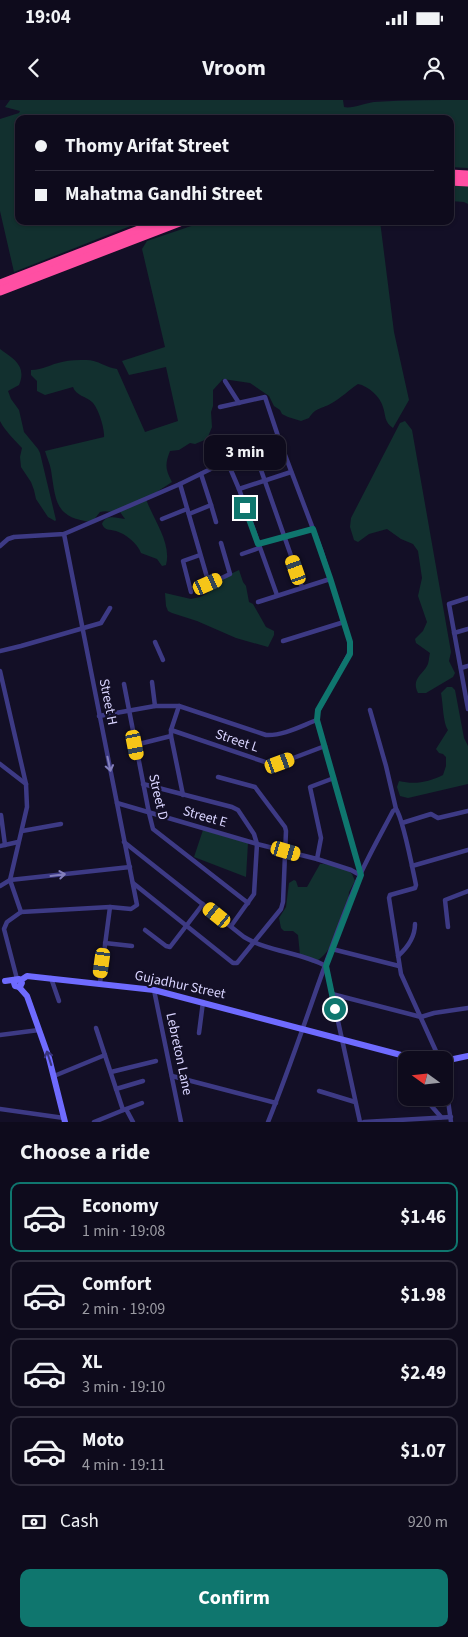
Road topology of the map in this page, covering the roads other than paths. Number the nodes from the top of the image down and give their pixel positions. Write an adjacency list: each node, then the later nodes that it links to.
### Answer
1 (454, 174): 2 (highway)
2 (468, 175)
3 (454, 181): 4 (highway)
4 (468, 182)
5 (152, 225): 7 (highway)
6 (172, 225): 8 (highway)
7 (0, 284)
8 (0, 291)
9 (225, 381): 10 (street)
10 (239, 403): 11 (street); 12 (street)
11 (220, 407)
12 (279, 439): 13 (street); 15 (street)
13 (254, 450): 14 (street); 17 (street)
14 (227, 461): 16 (street); 19 (street)
15 (292, 472): 17 (street); 24 (street)
16 (201, 474): 18 (street); 20 (street)
17 (265, 481): 19 (street); 26 (street)
18 (180, 484): 21 (street); 25 (street)
19 (239, 489): 29 (street)
20 (211, 505): 21 (street); 23 (street)
21 (188, 512): 22 (street); 31 (street)
22 (162, 519)
23 (216, 522)
24 (313, 529): 26 (street); 32 (street)
25 (64, 534): 28 (street); 40 (street, Street H)
26 (285, 537): 29 (street); 33 (street)
27 (220, 543): 31 (street)
28 (0, 546)
29 (259, 546): 30 (street); 35 (street)
30 (242, 554)
31 (200, 555): 34 (street)
32 (330, 578): 33 (street); 39 (street)
33 (302, 587): 35 (street)
34 (191, 592)
35 (277, 595): 37 (street)
36 (468, 598): 42 (street)
37 (258, 602)
38 (110, 608): 40 (street)
39 (344, 622): 43 (street); 58 (street)
40 (82, 628): 45 (street); 57 (street, Street H)
41 (468, 629): 42 (street)
42 (454, 633): 48 (street)
43 (283, 641)
44 (155, 642): 46 (street)
45 (0, 651)
46 (163, 660)
47 (468, 666): 48 (street)
48 (461, 668): 55 (street)
49 (0, 671): 66 (street)
50 (152, 682): 52 (street)
51 (124, 684): 56 (street, Street D)
52 (155, 706): 53 (street); 56 (street)
53 (179, 706): 58 (street); 59 (street)
54 (370, 710): 70 (street)
55 (468, 710)
56 (128, 711): 57 (street); 61 (street, Street D)
57 (99, 716): 69 (street, Street H, one-way to 69)
58 (317, 720): 62 (street)
59 (171, 730): 60 (street); 62 (street, Street L)
60 (171, 736): 61 (street); 68 (street)
61 (135, 745): 67 (street, Street D)
62 (325, 746): 65 (street)
63 (0, 764): 66 (street)
64 (218, 777): 82 (street)
65 (334, 778): 83 (street); 86 (street)
66 (26, 784): 76 (street)
67 (143, 784): 68 (street); 72 (street, Street D)
68 (183, 795): 79 (street)
69 (117, 803): 72 (street, Street E); 78 (street, Street H)
70 (396, 810): 74 (street); 86 (street)
71 (468, 811): 74 (street)
72 (149, 813): 79 (street, Street E); 91 (street, Street D)
73 (1, 815): 80 (street)
74 (402, 823): 85 (street)
75 (61, 824): 76 (street)
76 (22, 831): 77 (street)
77 (18, 842): 80 (street); 87 (street)
78 (124, 842): 84 (street, Street H); 92 (street)
79 (257, 844): 82 (street, Street E); 91 (street)
80 (2, 846)
81 (468, 850): 85 (street)
82 (286, 851): 83 (street, Street E); 101 (street)
83 (317, 860): 86 (street, Street E)
84 (130, 866): 87 (street, one-way to 84); 88 (street, Street H)
85 (412, 866): 104 (street)
86 (361, 875): 103 (street)
87 (10, 880): 89 (street); 94 (street)
88 (133, 883): 93 (street, Street H); 96 (street)
89 (0, 886)
90 (468, 891): 98 (street)
91 (248, 903): 97 (street)
92 (203, 904): 96 (street); 97 (street)
93 (110, 908): 94 (street); 100 (street)
94 (21, 912): 109 (street)
95 (415, 924): 104 (street)
96 (186, 926): 99 (street); 101 (street)
97 (231, 926): 101 (street)
98 (448, 927)
99 (145, 930)
100 (105, 944): 102 (street); 110 (street)
101 (254, 944): 105 (street)
102 (132, 946)
103 (332, 949): 105 (street); 106 (street)
104 (398, 956): 106 (street)
105 (326, 966): 112 (street); 119 (street)
106 (399, 966): 116 (street)
107 (51, 978): 109 (street, Gujadhur Street); 110 (street, Gujadhur Street); 113 (street)
108 (2, 981): 109 (street, Gujadhur Street)
109 (17, 982): 118 (street)
110 (100, 983): 111 (street, Gujadhur Street)
111 (154, 990): 114 (street, Gujadhur Street); 131 (street, Lebreton Lane)
112 (332, 994): 116 (street); 122 (street)
113 (59, 1001)
114 (203, 1002): 119 (street, Gujadhur Street); 120 (street)
115 (468, 1008): 116 (street)
116 (421, 1016): 123 (street)
117 (96, 1028): 125 (street)
118 (39, 1030): 121 (street); 130 (street, one-way to 118)
119 (303, 1030): 122 (street, Gujadhur Street); 137 (street)
120 (199, 1032)
121 (0, 1035)
122 (341, 1038): 124 (street, Gujadhur Street); 135 (street)
123 (436, 1051)
124 (398, 1054)
125 (105, 1055): 129 (street); 130 (street)
126 (468, 1056): 127 (street)
127 (453, 1059)
128 (156, 1061): 129 (street)
129 (111, 1072): 133 (street)
130 (54, 1076): 144 (street)
131 (172, 1076): 137 (street); 147 (street, Lebreton Lane)
132 (143, 1081): 133 (street)
133 (116, 1089): 141 (street)
134 (319, 1092): 135 (street)
135 (355, 1102): 149 (street)
136 (142, 1103): 141 (street)
137 (276, 1103): 148 (street)
138 (431, 1106): 142 (street)
139 (449, 1106): 143 (street)
140 (0, 1109): 144 (street)
141 (125, 1110): 145 (street); 146 (street)
142 (441, 1117): 143 (street); 149 (street)
143 (451, 1119)
144 (64, 1120)
145 (94, 1122)
146 (133, 1122)
147 (181, 1122)
148 (268, 1122)
149 (362, 1122)

